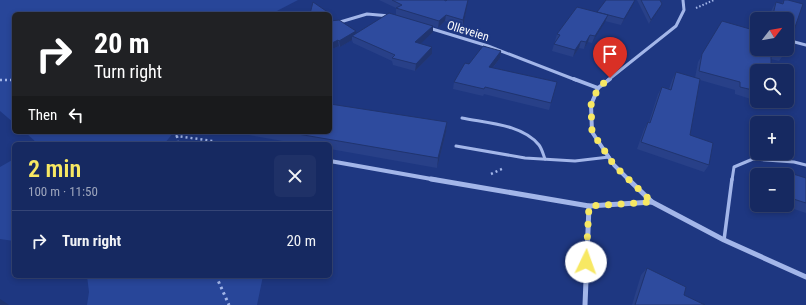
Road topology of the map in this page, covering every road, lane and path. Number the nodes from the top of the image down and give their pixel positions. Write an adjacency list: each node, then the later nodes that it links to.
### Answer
1 (683, 0): 3 (street)
2 (714, 0): 3 (path)
3 (684, 13): 11 (street)
4 (393, 17): 5 (street)
5 (332, 24)
6 (422, 26): 11 (street, Olleveien)
7 (794, 42): 8 (street)
8 (806, 45)
9 (0, 80): 10 (path)
10 (12, 80)
11 (598, 88): 18 (street)
12 (462, 118): 20 (lane)
13 (174, 134): 14 (path)
14 (177, 136): 15 (path); 16 (path)
15 (178, 142)
16 (219, 142)
17 (456, 146): 19 (lane)
18 (608, 157): 20 (lane); 24 (street)
19 (525, 158): 20 (lane); 23 (path)
20 (545, 160)
21 (332, 161): 23 (street)
22 (806, 165): 26 (lane)
23 (470, 184): 25 (street)
24 (652, 202): 25 (street); 26 (street)
25 (589, 206): 30 (street)
26 (724, 240): 27 (street)
27 (806, 277)
28 (217, 278): 29 (path)
29 (228, 305)
30 (585, 305)

